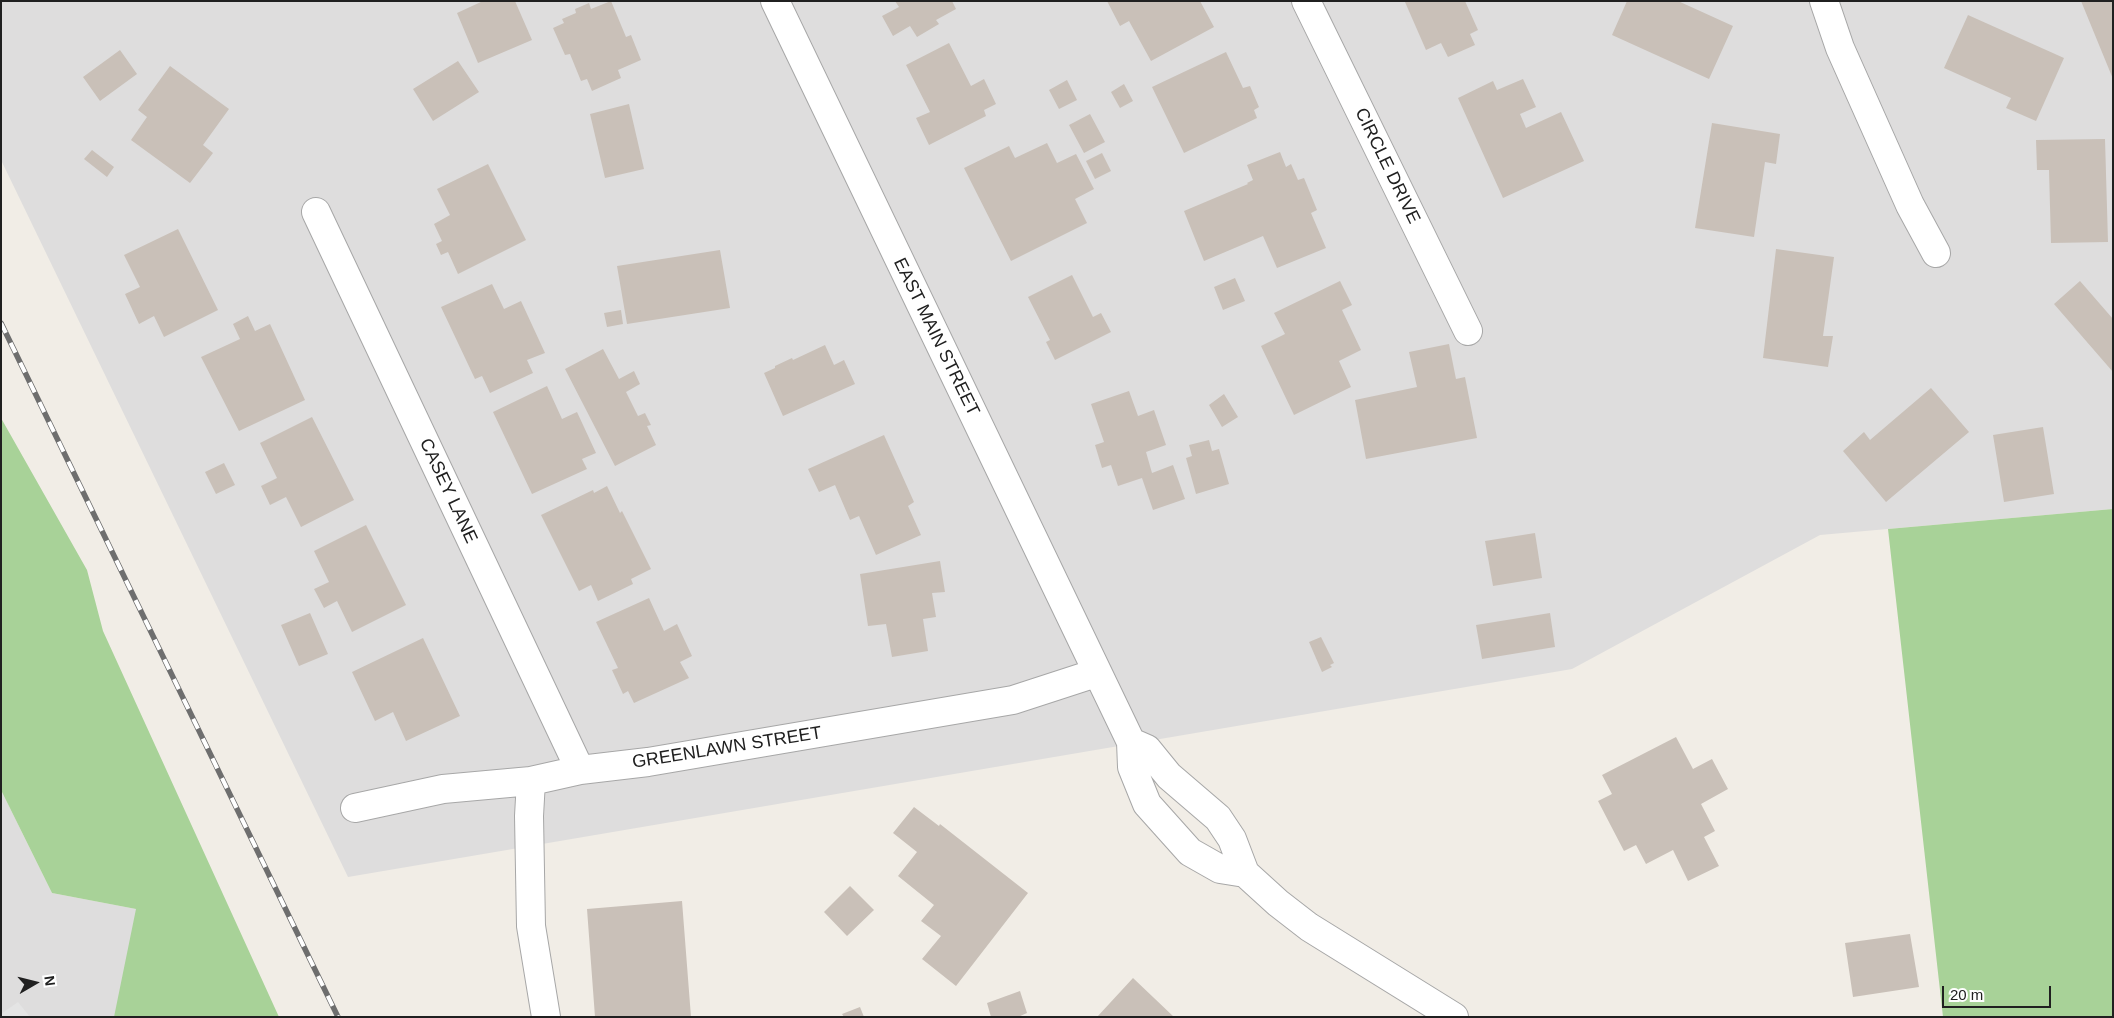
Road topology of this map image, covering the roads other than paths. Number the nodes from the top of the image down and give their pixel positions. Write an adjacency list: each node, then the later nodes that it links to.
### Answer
1 (775, 1): 7 (street, EAST MAIN STREET)
2 (1306, 1): 6 (street, CIRCLE DRIVE)
3 (1824, 1): 5 (street)
4 (316, 212): 9 (street, CASEY LANE)
5 (1936, 253)
6 (1468, 331)
7 (1096, 673): 8 (street, EAST MAIN STREET); 9 (street, GREENLAWN STREET)
8 (1131, 742): 12 (street); 12 (street)
9 (580, 770): 10 (street, GREENLAWN STREET)
10 (531, 781): 11 (street, GREENLAWN STREET); 13 (street)
11 (355, 808)
12 (1245, 873): 14 (street)
13 (546, 1017)
14 (1454, 1017)

